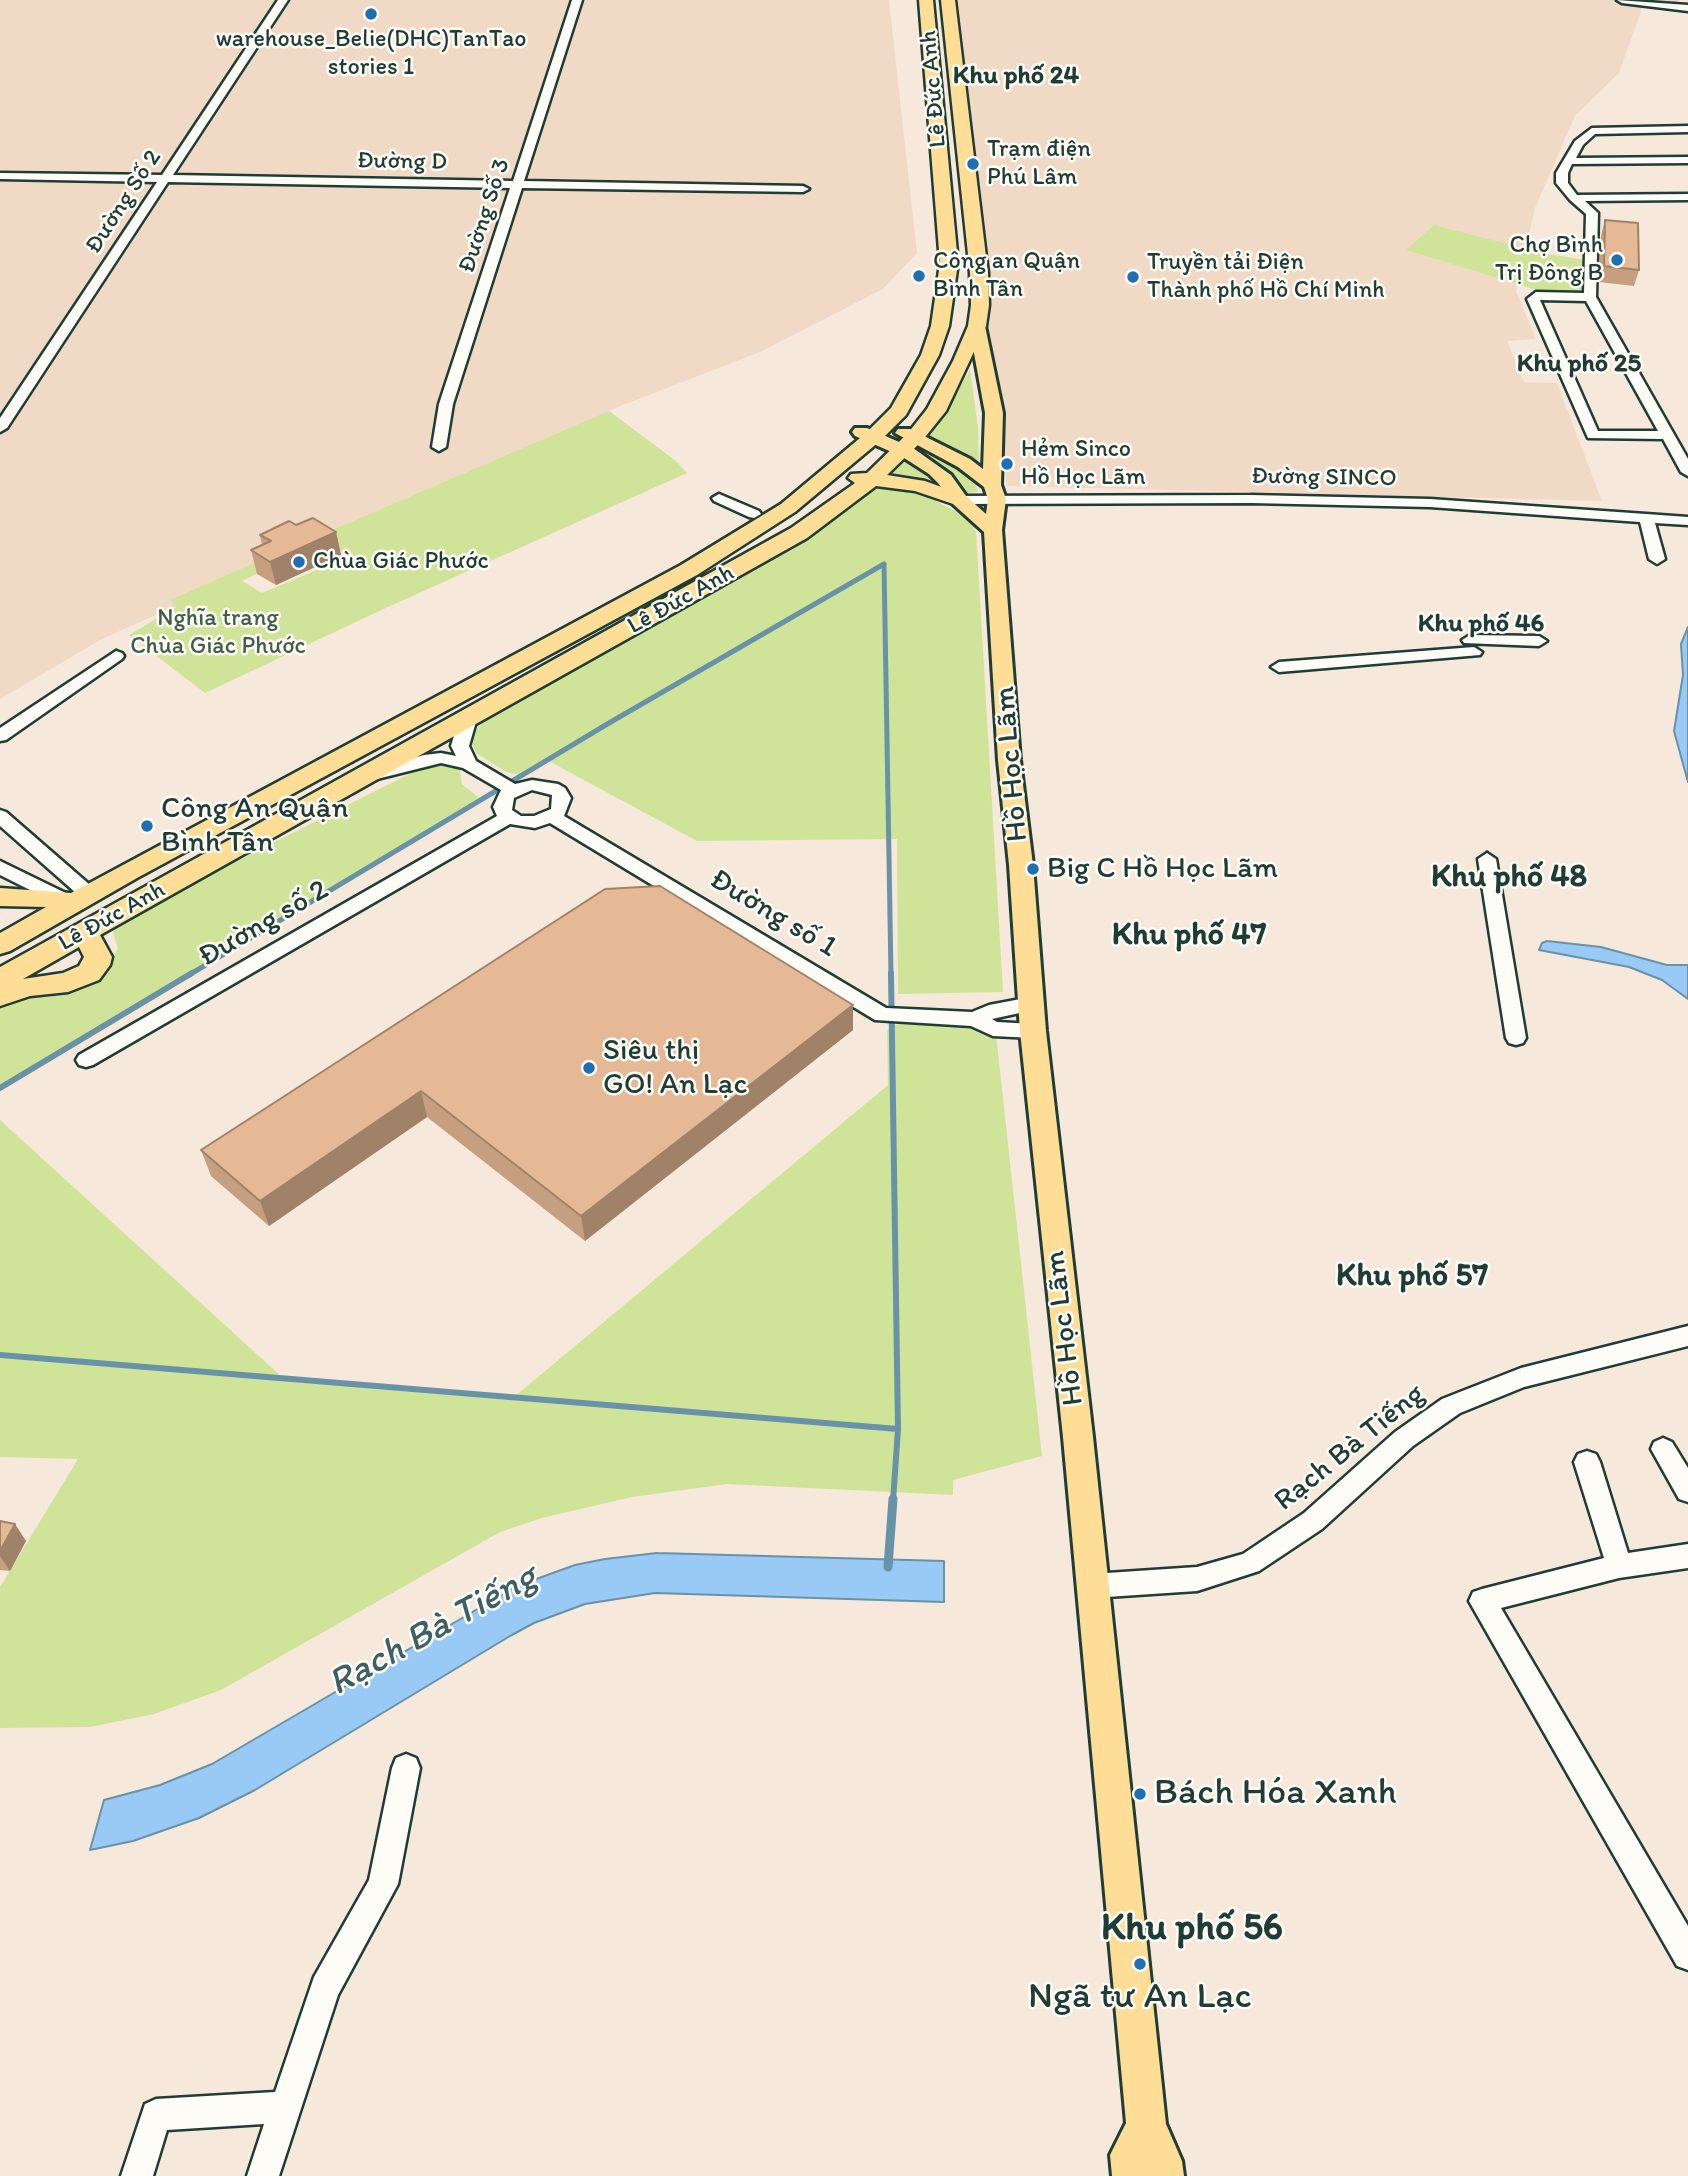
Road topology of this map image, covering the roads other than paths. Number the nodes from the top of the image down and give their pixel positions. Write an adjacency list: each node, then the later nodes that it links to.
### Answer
1 (283, 0): 14 (street, Đường Số 2)
2 (578, 0): 15 (street, Đường Số 3)
3 (914, 0): 13 (highway, Lê Đức Anh)
4 (926, 0): 23 (highway, Lê Đức Anh)
5 (937, 0): 21 (highway, Lê Đức Anh)
6 (948, 0): 21 (highway, Lê Đức Anh)
7 (1622, 0): 8 (street)
8 (1688, 8)
9 (1688, 130): 11 (street)
10 (1688, 160): 11 (street)
11 (1568, 161): 18 (street)
12 (0, 176): 14 (street, Đường D)
13 (924, 176)
14 (164, 179): 15 (street, Đường D); 22 (street, Đường Số 2)
15 (517, 184): 16 (street, Đường D); 25 (street, Đường Số 3)
16 (803, 189)
17 (1688, 197): 18 (street)
18 (1574, 198): 20 (street)
19 (929, 230): 23 (highway, Lê Đức Anh)
20 (1590, 297): 24 (street); 24 (street)
21 (973, 321): 23 (highway, Lê Đức Anh); 28 (main road, Hồ Học Lãm)
22 (0, 428)
23 (887, 435): 27 (highway, Lê Đức Anh); 28 (main road); 30 (main road); 31 (highway, Lê Đức Anh); 42 (highway, Lê Đức Anh)
24 (1667, 435): 26 (street)
25 (439, 447)
26 (1688, 472)
27 (863, 479): 30 (highway); 39 (highway, Lê Đức Anh); 53 (highway, Lê Đức Anh)
28 (994, 492): 30 (street, Đường SINCO); 32 (street, Đường SINCO); 34 (main road, Hồ Học Lãm)
29 (719, 498): 31 (street)
30 (959, 500): 34 (main road)
31 (754, 514): 42 (highway, Lê Đức Anh)
32 (1646, 519): 33 (street, Đường SINCO); 35 (street)
33 (1688, 522)
34 (993, 530): 56 (main road, Hồ Học Lãm)
35 (1657, 559)
36 (1539, 641): 38 (street)
37 (116, 656): 40 (street)
38 (1279, 667)
39 (468, 718): 41 (street); 43 (highway, Lê Đức Anh)
40 (0, 736)
41 (469, 764): 43 (street); 44 (street)
42 (323, 766): 51 (highway, Lê Đức Anh)
43 (364, 778): 52 (highway, Lê Đức Anh)
44 (513, 790): 46 (street); 47 (street)
45 (0, 816): 51 (street)
46 (552, 816): 47 (street); 56 (street, Đường số 1)
47 (509, 817): 58 (street, Đường số 2)
48 (1488, 859): 57 (street)
49 (0, 867): 51 (street)
50 (0, 897): 51 (highway)
51 (77, 897): 53 (highway, Lê Đức Anh)
52 (82, 933): 53 (highway, Lê Đức Anh); 55 (highway)
53 (10, 949): 54 (highway)
54 (0, 979)
55 (0, 996)
56 (1032, 1018): 66 (main road, Hồ Học Lãm)
57 (1516, 1038)
58 (86, 1060)
59 (1688, 1335): 66 (street, Rạch Bà Tiếng)
60 (1688, 1348): 66 (street, Rạch Bà Tiếng)
61 (1663, 1450): 63 (street)
62 (1587, 1462): 65 (street)
63 (1688, 1491)
64 (1688, 1556): 65 (street)
65 (1619, 1566): 68 (street)
66 (1093, 1593): 70 (main road, Hồ Học Lãm)
67 (407, 1768): 69 (street)
68 (1688, 1955)
69 (286, 2107): 71 (street); 72 (street)
70 (1146, 2126): 73 (main road); 74 (main road, Hồ Học Lãm)
71 (137, 2176)
72 (264, 2176)
73 (1132, 2176)
74 (1164, 2176)

